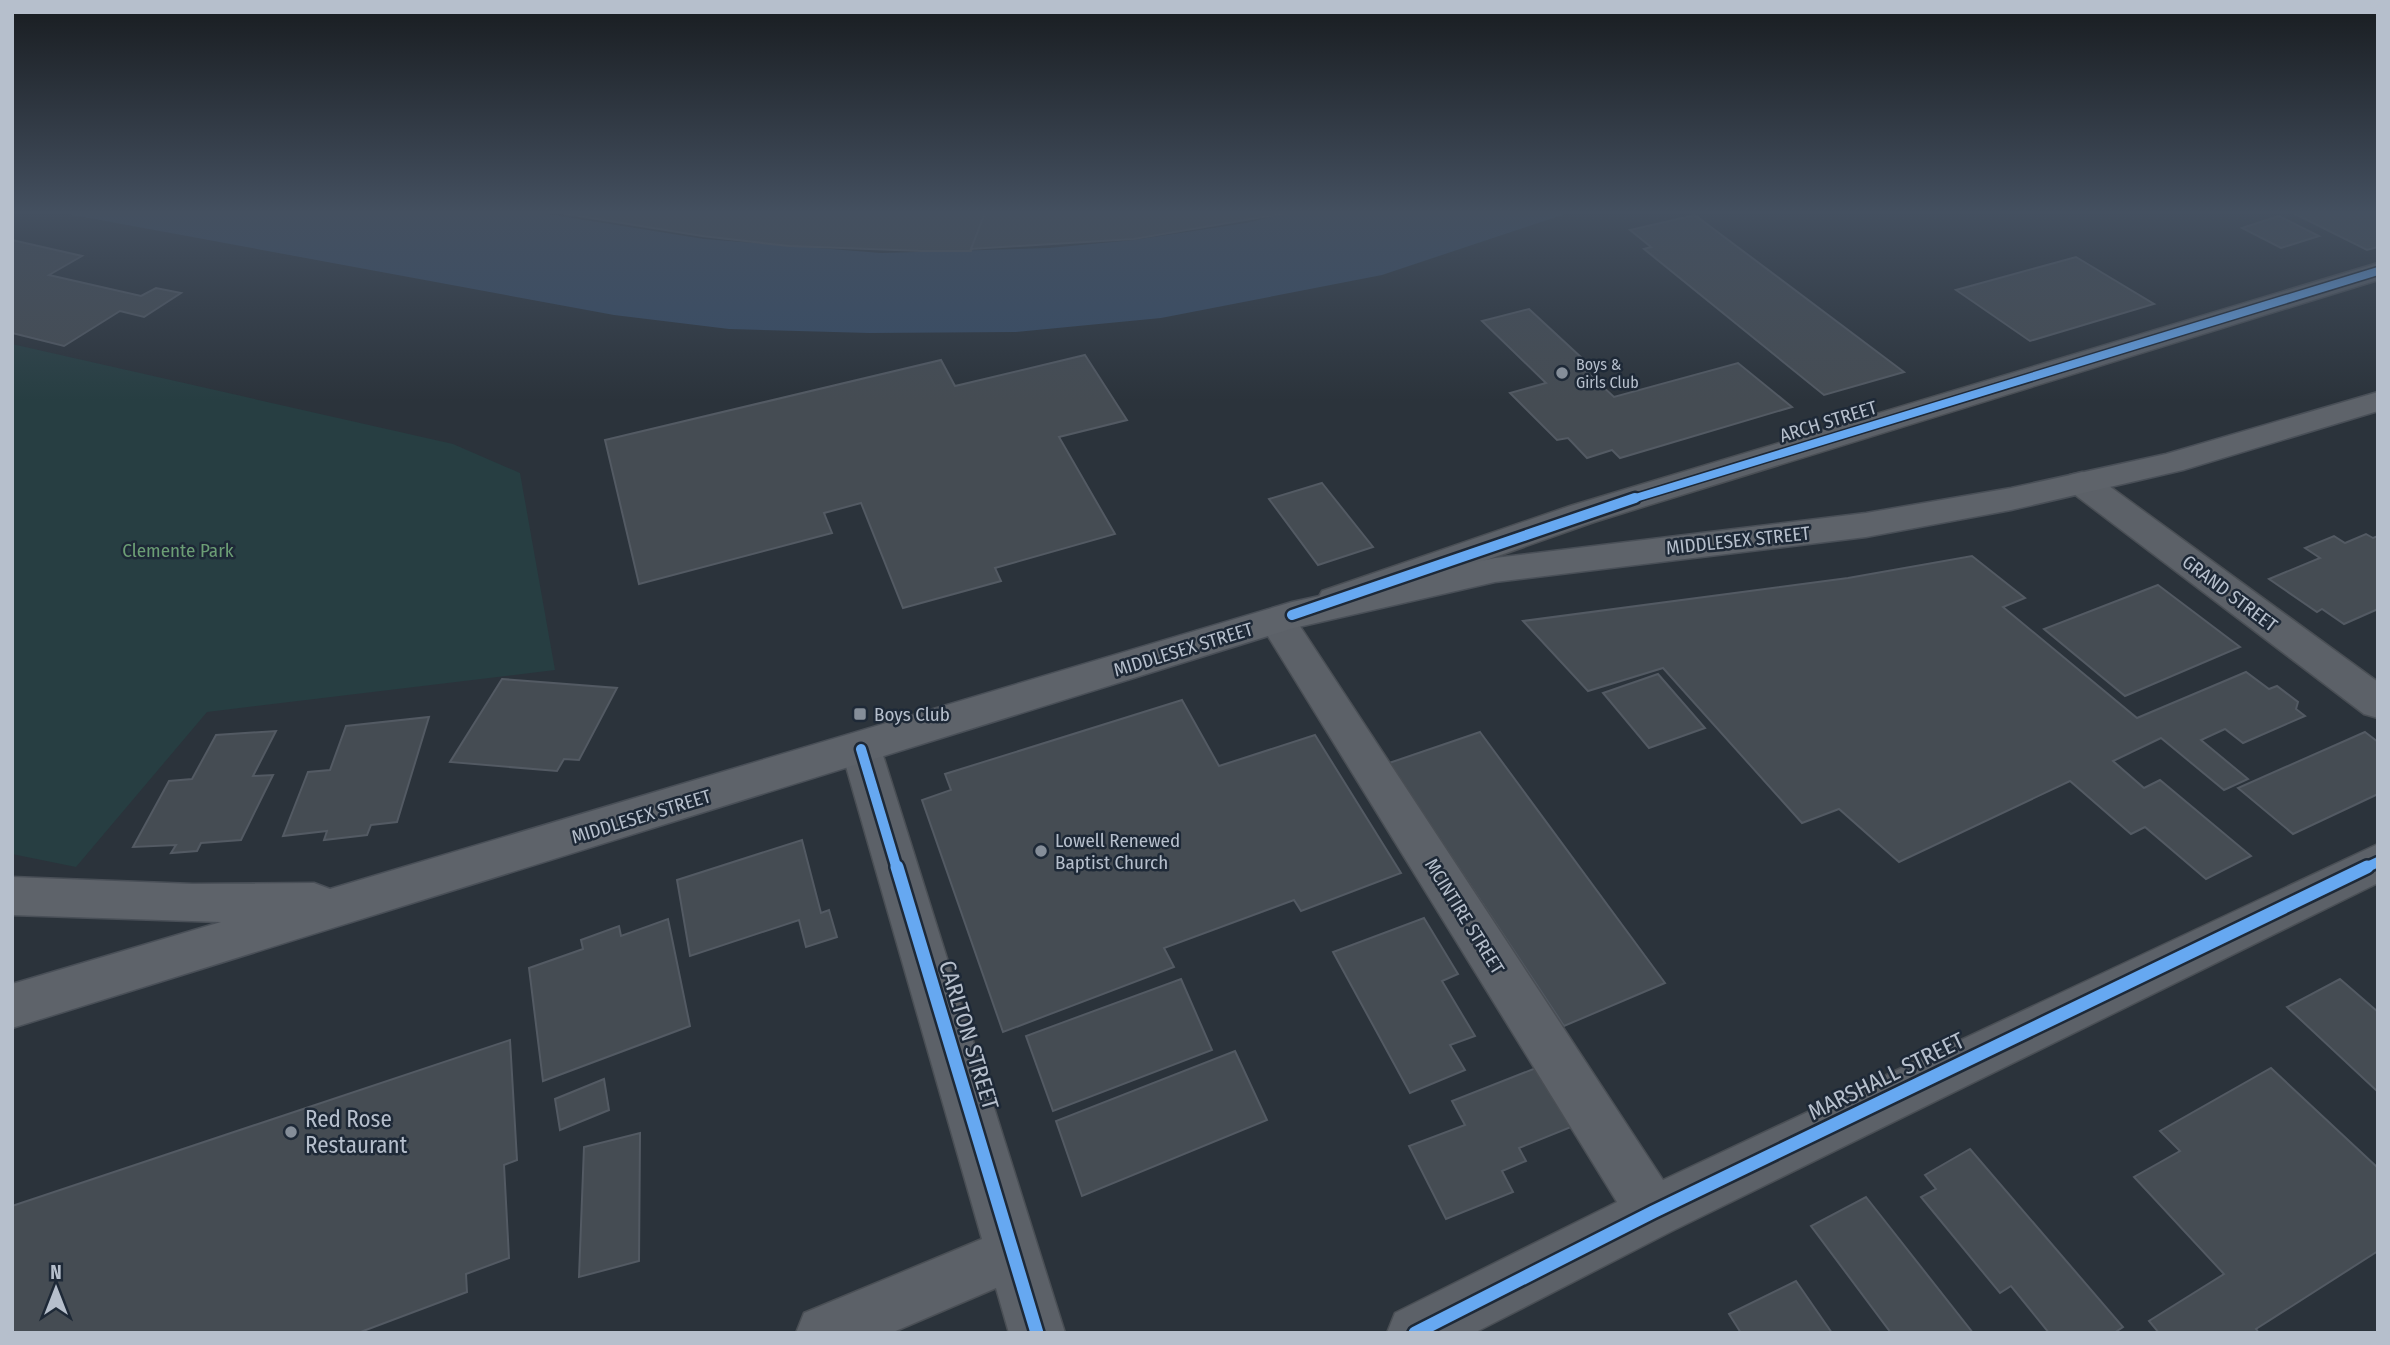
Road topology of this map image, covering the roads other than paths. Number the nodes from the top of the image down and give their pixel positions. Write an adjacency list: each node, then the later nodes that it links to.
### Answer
1 (2362, 276): 4 (street, ARCH STREET)
2 (2378, 401): 3 (main road, MIDDLESEX STREET)
3 (2082, 483): 4 (main road, MIDDLESEX STREET); 5 (street, GRAND STREET)
4 (1285, 618): 6 (main road, MIDDLESEX STREET); 11 (street, MCINTIRE STREET)
5 (2374, 695)
6 (860, 749): 9 (main road, MIDDLESEX STREET); 12 (street, CARLTON STREET)
7 (2378, 862): 11 (street, MARSHALL STREET)
8 (12, 895): 9 (main road)
9 (359, 902): 10 (main road, MIDDLESEX STREET)
10 (12, 1006)
11 (1653, 1212): 15 (street, MARSHALL STREET)
12 (1013, 1253): 13 (street); 14 (street, CARLTON STREET)
13 (824, 1333)
14 (1037, 1333)
15 (1415, 1333)

